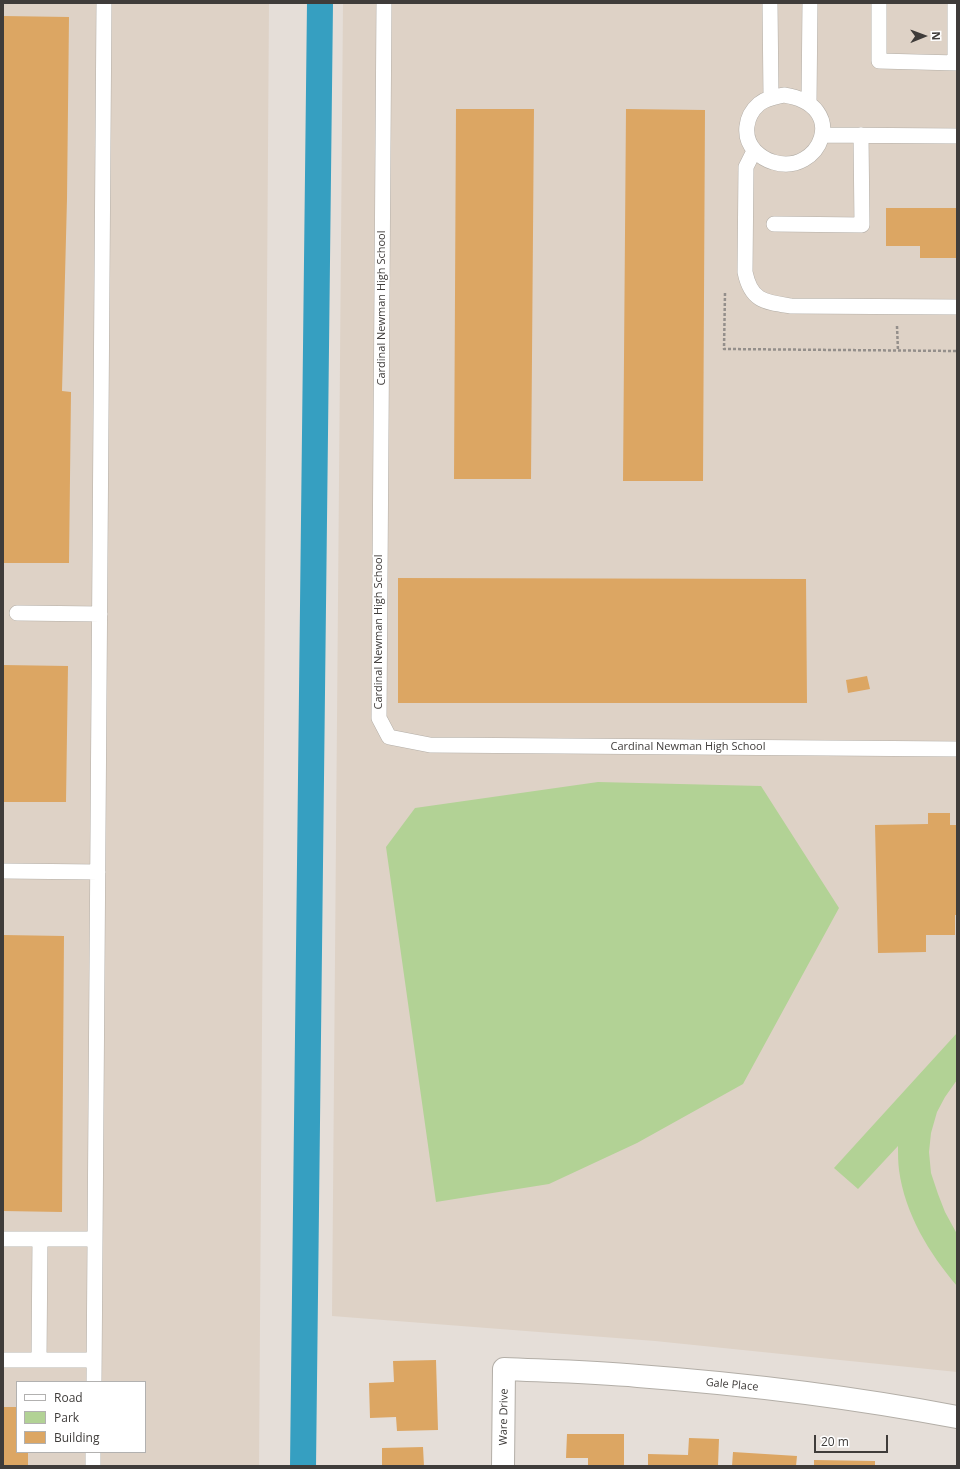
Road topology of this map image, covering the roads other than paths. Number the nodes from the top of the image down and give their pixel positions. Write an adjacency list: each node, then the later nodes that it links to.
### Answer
1 (104, 3): 17 (lane)
2 (384, 3): 18 (lane, Cardinal Newman High School)
3 (770, 3): 8 (lane)
4 (810, 3): 9 (lane)
5 (879, 3): 7 (lane)
6 (955, 3): 7 (lane)
7 (956, 63)
8 (771, 97): 9 (lane); 13 (lane)
9 (809, 103): 10 (lane)
10 (822, 135): 11 (lane); 13 (lane)
11 (861, 135): 12 (lane); 14 (lane)
12 (957, 136)
13 (754, 151): 15 (lane)
14 (774, 224)
15 (957, 307)
16 (17, 613): 17 (lane)
17 (100, 614): 20 (lane)
18 (957, 749)
19 (3, 871): 20 (lane)
20 (98, 872): 23 (lane)
21 (3, 1239): 22 (lane)
22 (40, 1239): 23 (lane); 25 (lane)
23 (95, 1239): 26 (lane)
24 (3, 1360): 25 (lane)
25 (39, 1360): 26 (lane)
26 (94, 1360): 28 (lane)
27 (504, 1369): 29 (street, Gale Place); 32 (street, Ware Drive)
28 (94, 1381)
29 (957, 1417)
30 (93, 1453): 31 (lane)
31 (93, 1466)
32 (503, 1466)

